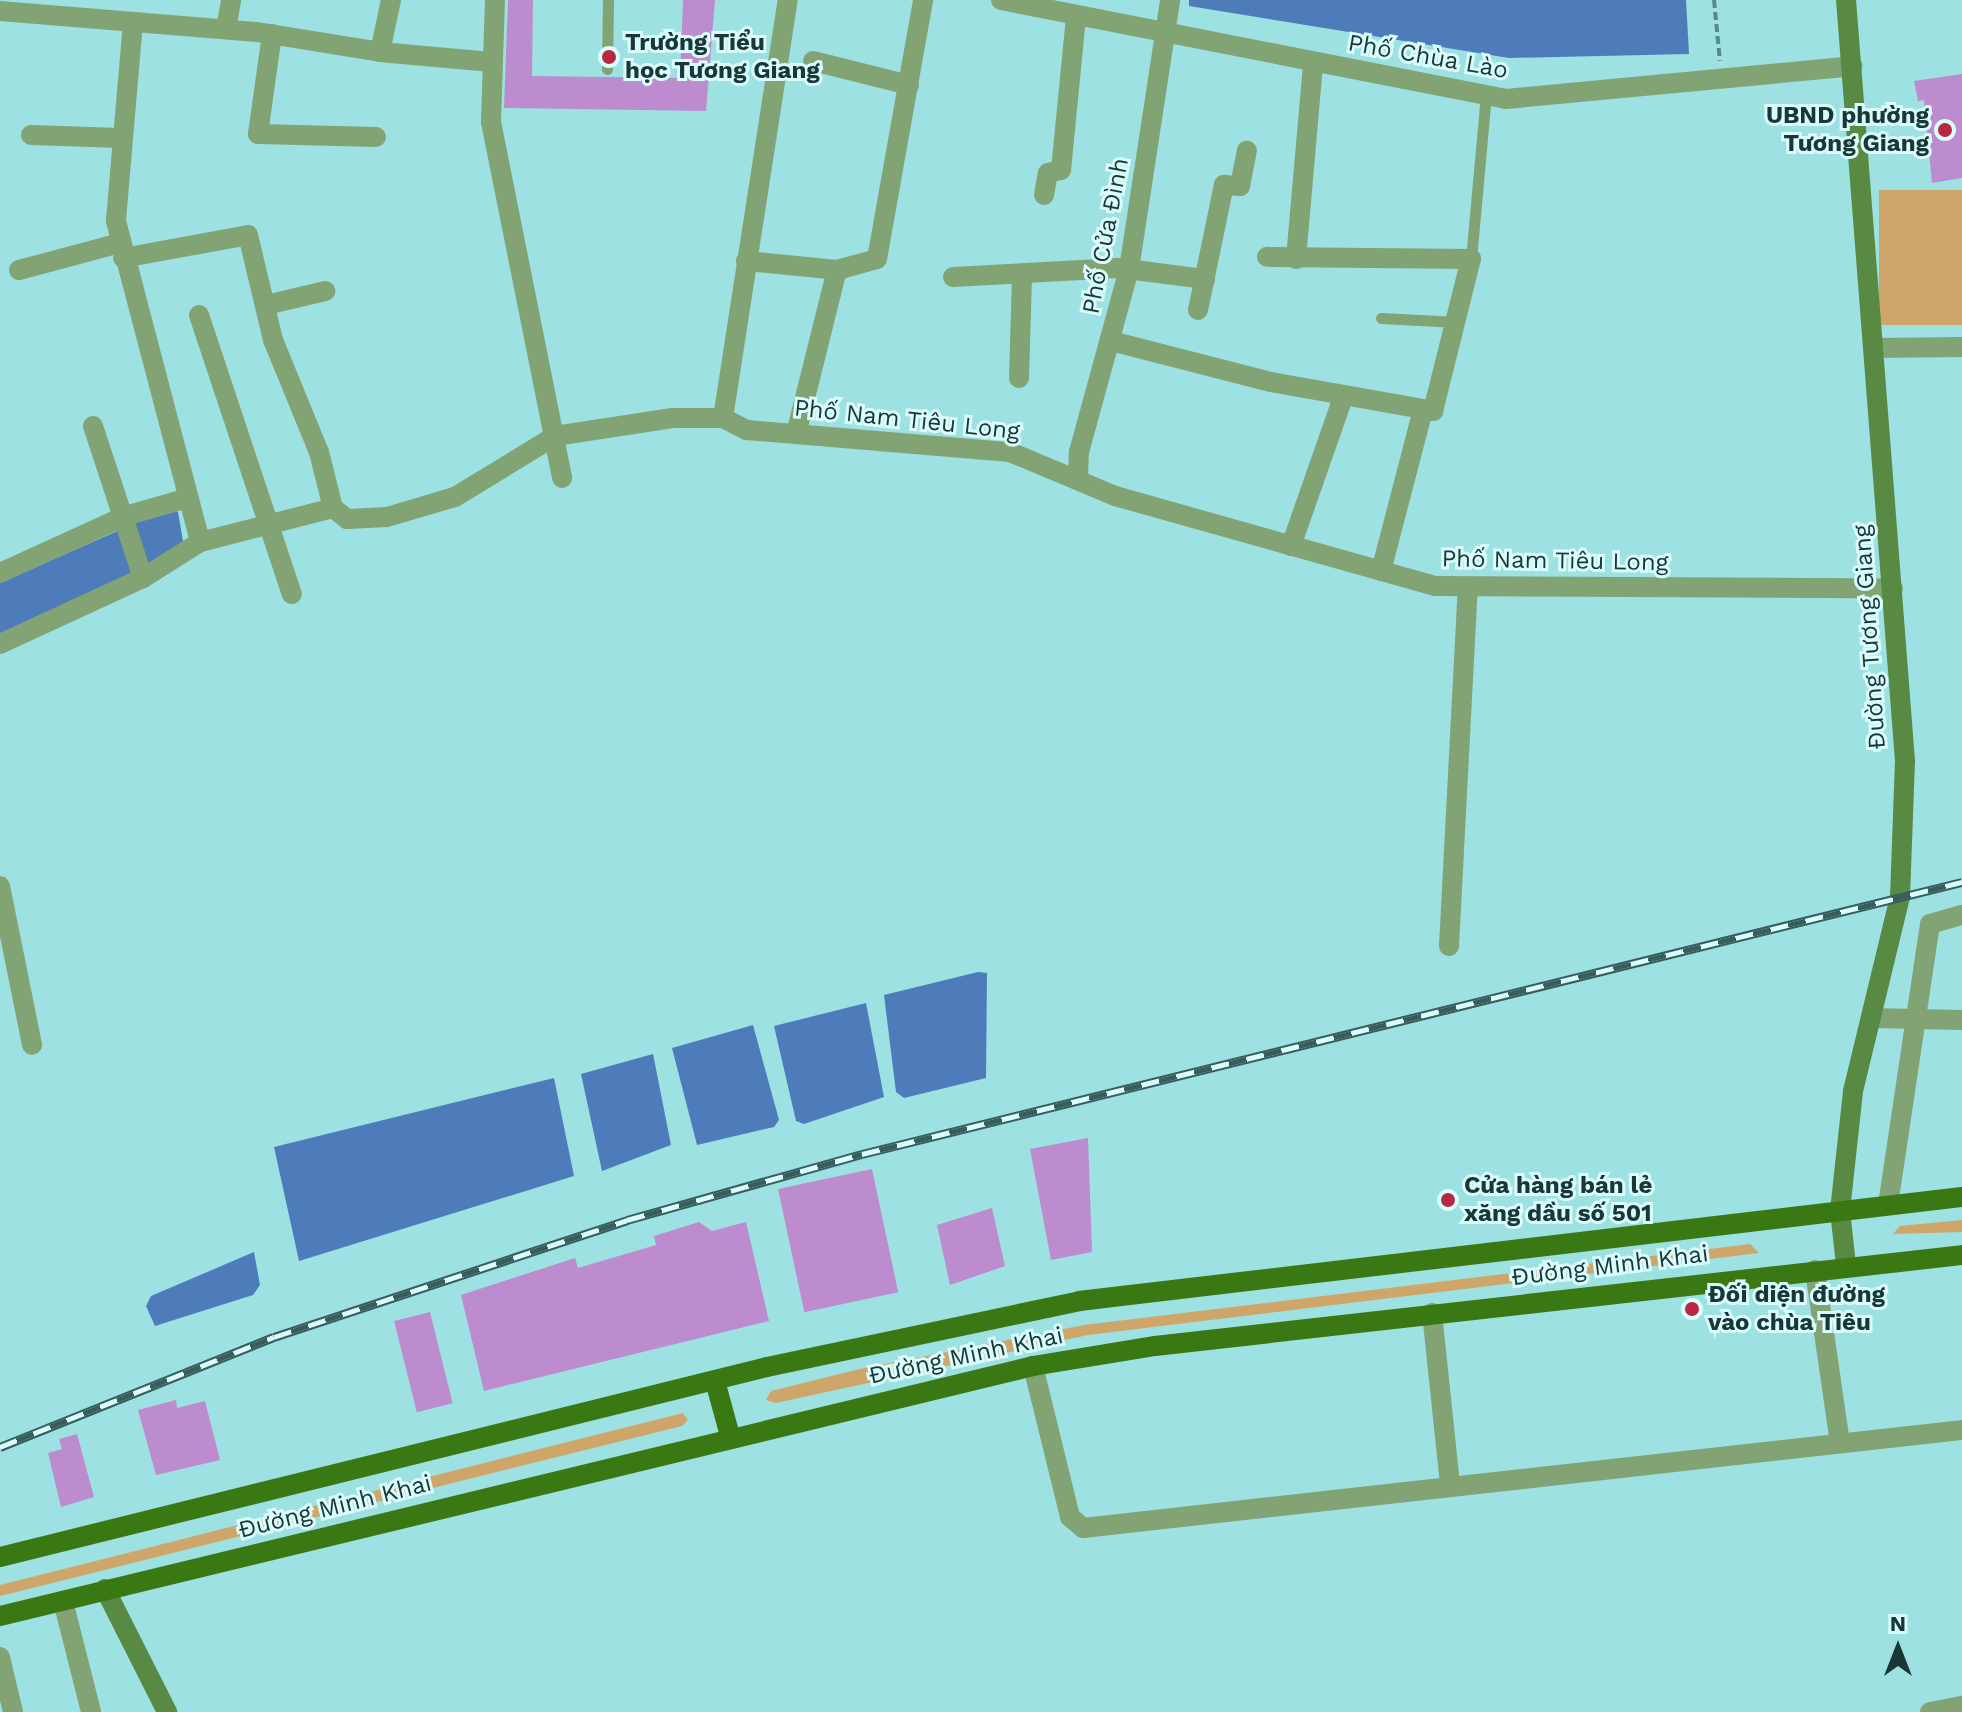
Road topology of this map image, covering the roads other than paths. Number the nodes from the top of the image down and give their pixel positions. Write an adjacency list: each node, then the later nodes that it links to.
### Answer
1 (126, 0): 13 (street)
2 (231, 0): 14 (street)
3 (391, 0): 17 (street)
4 (495, 0): 19 (street)
5 (608, 0): 22 (lane)
6 (788, 0): 34 (street)
7 (923, 0): 23 (street)
8 (1001, 0): 12 (street, Phố Chùa Lào)
9 (1170, 0): 16 (street, Phố Cửa Đình)
10 (1846, 0): 21 (main road, Đường Tương Giang)
11 (0, 11): 13 (street)
12 (1076, 16): 16 (street, Phố Chùa Lào); 29 (street)
13 (129, 21): 14 (street); 27 (street)
14 (226, 29): 15 (street)
15 (272, 34): 17 (street); 26 (street)
16 (1168, 36): 20 (street, Phố Chùa Lào); 35 (street, Phố Cửa Đình)
17 (380, 52): 19 (street)
18 (813, 61): 23 (street)
19 (492, 62): 56 (street)
20 (1313, 64): 24 (street, Phố Chùa Lào); 32 (street)
21 (1852, 66): 24 (street, Phố Chùa Lào); 49 (main road, Đường Tương Giang)
22 (607, 69)
23 (909, 85): 37 (street)
24 (1486, 95): 33 (lane)
25 (31, 135): 27 (street)
26 (376, 137)
27 (121, 138): 30 (street)
28 (1247, 151): 40 (street)
29 (1044, 195)
30 (122, 250): 36 (street); 42 (street); 59 (street)
31 (1267, 257): 32 (street)
32 (1296, 259): 33 (street)
33 (1471, 259): 46 (street)
34 (746, 261): 37 (street); 53 (street)
35 (1129, 269): 38 (street); 40 (street); 47 (street, Phố Cửa Đình)
36 (19, 270)
37 (837, 270): 55 (street)
38 (1022, 276): 39 (street); 50 (street)
39 (953, 277)
40 (1205, 279): 43 (street)
41 (325, 291): 42 (street)
42 (266, 305): 60 (street)
43 (1198, 310)
44 (199, 315): 62 (street)
45 (1381, 318): 46 (lane)
46 (1457, 322): 52 (street)
47 (1111, 341): 51 (street); 58 (street, Phố Cửa Đình)
48 (1962, 347): 49 (street)
49 (1874, 348): 69 (main road, Đường Tương Giang)
50 (1019, 378)
51 (1344, 395): 52 (street); 64 (street)
52 (1423, 410): 65 (street)
53 (723, 418): 55 (street, Phố Nam Tiêu Long); 56 (street, Phố Nam Tiêu Long)
54 (93, 426): 61 (street)
55 (796, 434): 58 (street, Phố Nam Tiêu Long)
56 (555, 436): 57 (street); 60 (street, Phố Nam Tiêu Long)
57 (562, 478)
58 (1078, 478): 64 (street, Phố Nam Tiêu Long)
59 (188, 498): 61 (street); 63 (street)
60 (333, 508): 62 (street)
61 (125, 516): 66 (street); 67 (street)
62 (269, 525): 63 (street); 70 (street)
63 (200, 542): 67 (street)
64 (1291, 546): 65 (street, Phố Nam Tiêu Long)
65 (1381, 571): 68 (street, Phố Nam Tiêu Long)
66 (0, 573)
67 (142, 574): 71 (street)
68 (1468, 587): 69 (street, Phố Nam Tiêu Long); 74 (street)
69 (1893, 588): 75 (main road, Đường Tương Giang)
70 (292, 594)
71 (0, 644)
72 (0, 886): 78 (street)
73 (1962, 915): 77 (street)
74 (1449, 946)
75 (1872, 1018): 77 (street); 81 (main road, Đường Tương Giang)
76 (1962, 1020): 77 (street)
77 (1915, 1024): 80 (street)
78 (32, 1045)
79 (1962, 1197): 80 (main road, Đường Minh Khai)
80 (1888, 1205): 81 (main road, Đường Minh Khai)
81 (1840, 1211): 83 (main road, Đường Tương Giang); 87 (main road, Đường Minh Khai)
82 (1962, 1255): 83 (main road, Đường Minh Khai)
83 (1846, 1265): 84 (main road, Đường Minh Khai)
84 (1815, 1270): 85 (main road, Đường Minh Khai); 90 (street)
85 (1432, 1313): 86 (main road, Đường Minh Khai); 91 (street)
86 (1033, 1366): 89 (main road, Đường Minh Khai); 91 (street)
87 (715, 1381): 89 (main road); 92 (main road, Đường Minh Khai)
88 (1962, 1430): 90 (street)
89 (730, 1436): 93 (main road, Đường Minh Khai)
90 (1840, 1443): 91 (street)
91 (1450, 1484)
92 (0, 1557)
93 (105, 1589): 94 (main road, Đường Minh Khai); 100 (main road)
94 (63, 1601): 95 (main road, Đường Minh Khai); 99 (street)
95 (0, 1616)
96 (0, 1657): 98 (street)
97 (1962, 1706): 101 (street)
98 (13, 1712)
99 (91, 1712)
100 (167, 1712)
101 (1930, 1712)

